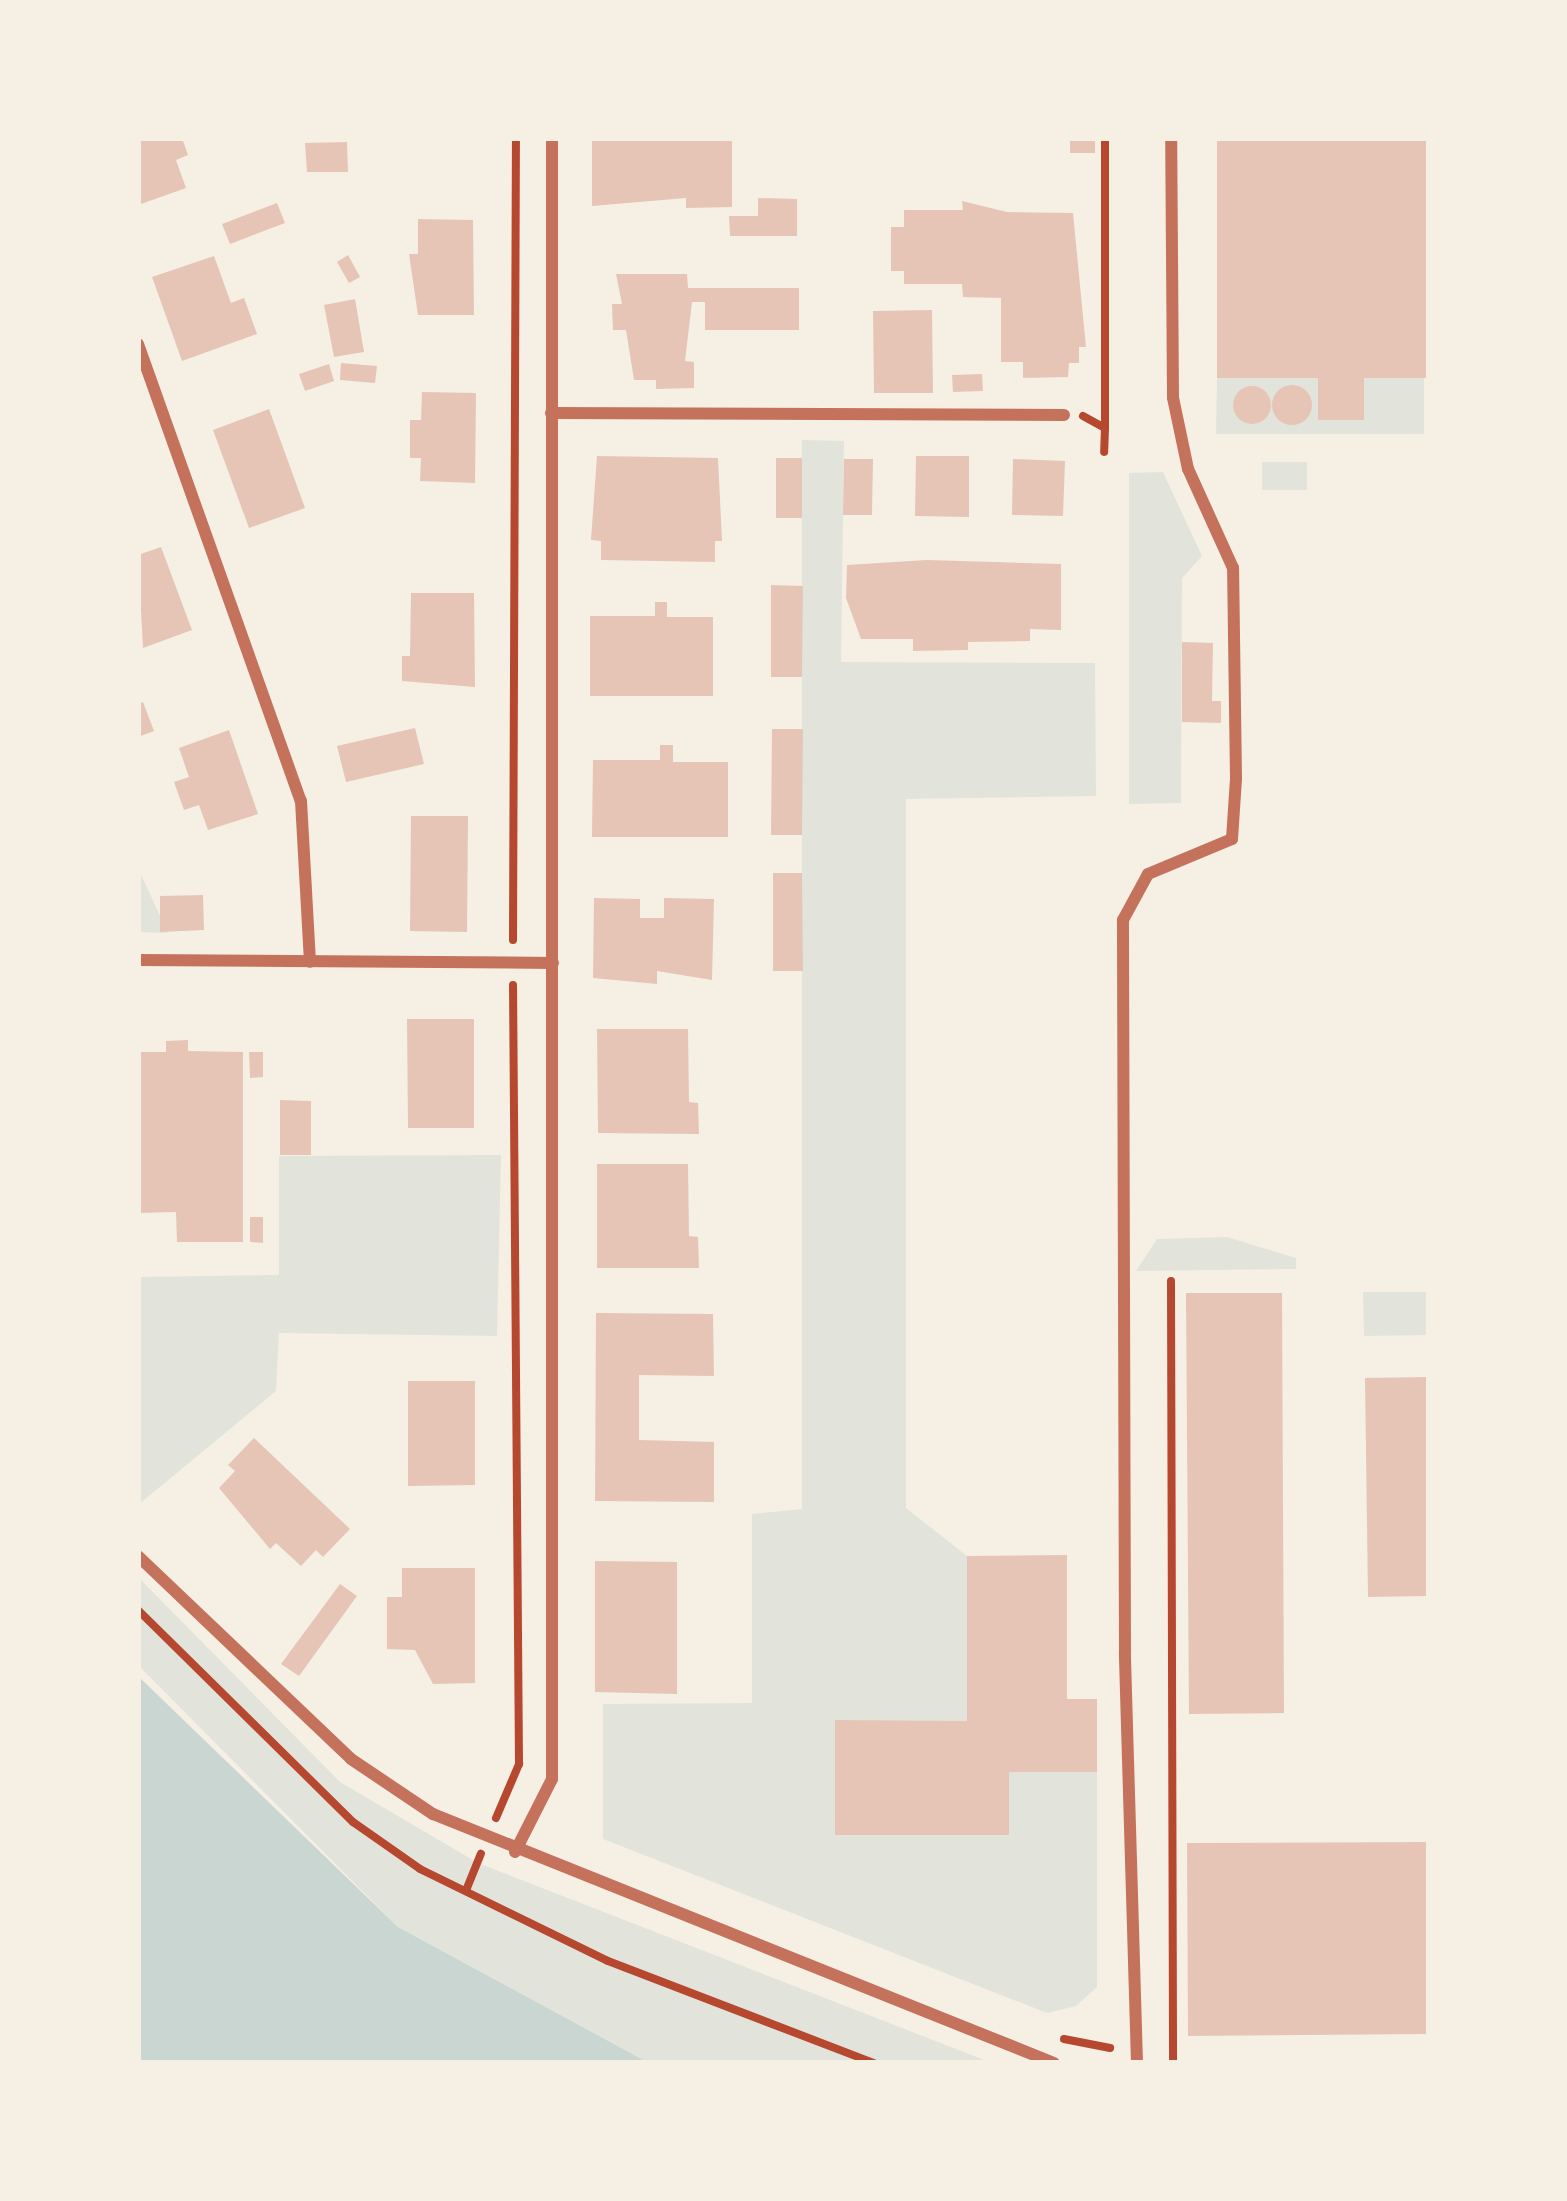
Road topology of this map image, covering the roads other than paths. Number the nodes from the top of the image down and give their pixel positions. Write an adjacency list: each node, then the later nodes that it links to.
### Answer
1 (552, 138): 4 (street)
2 (1171, 138): 12 (street)
3 (138, 344): 7 (street)
4 (551, 413): 5 (street); 8 (street)
5 (1064, 415)
6 (138, 960): 7 (street)
7 (310, 962): 8 (street)
8 (554, 963): 10 (street)
9 (138, 1556): 10 (street)
10 (515, 1852): 11 (street)
11 (1054, 2063)
12 (1137, 2063)

